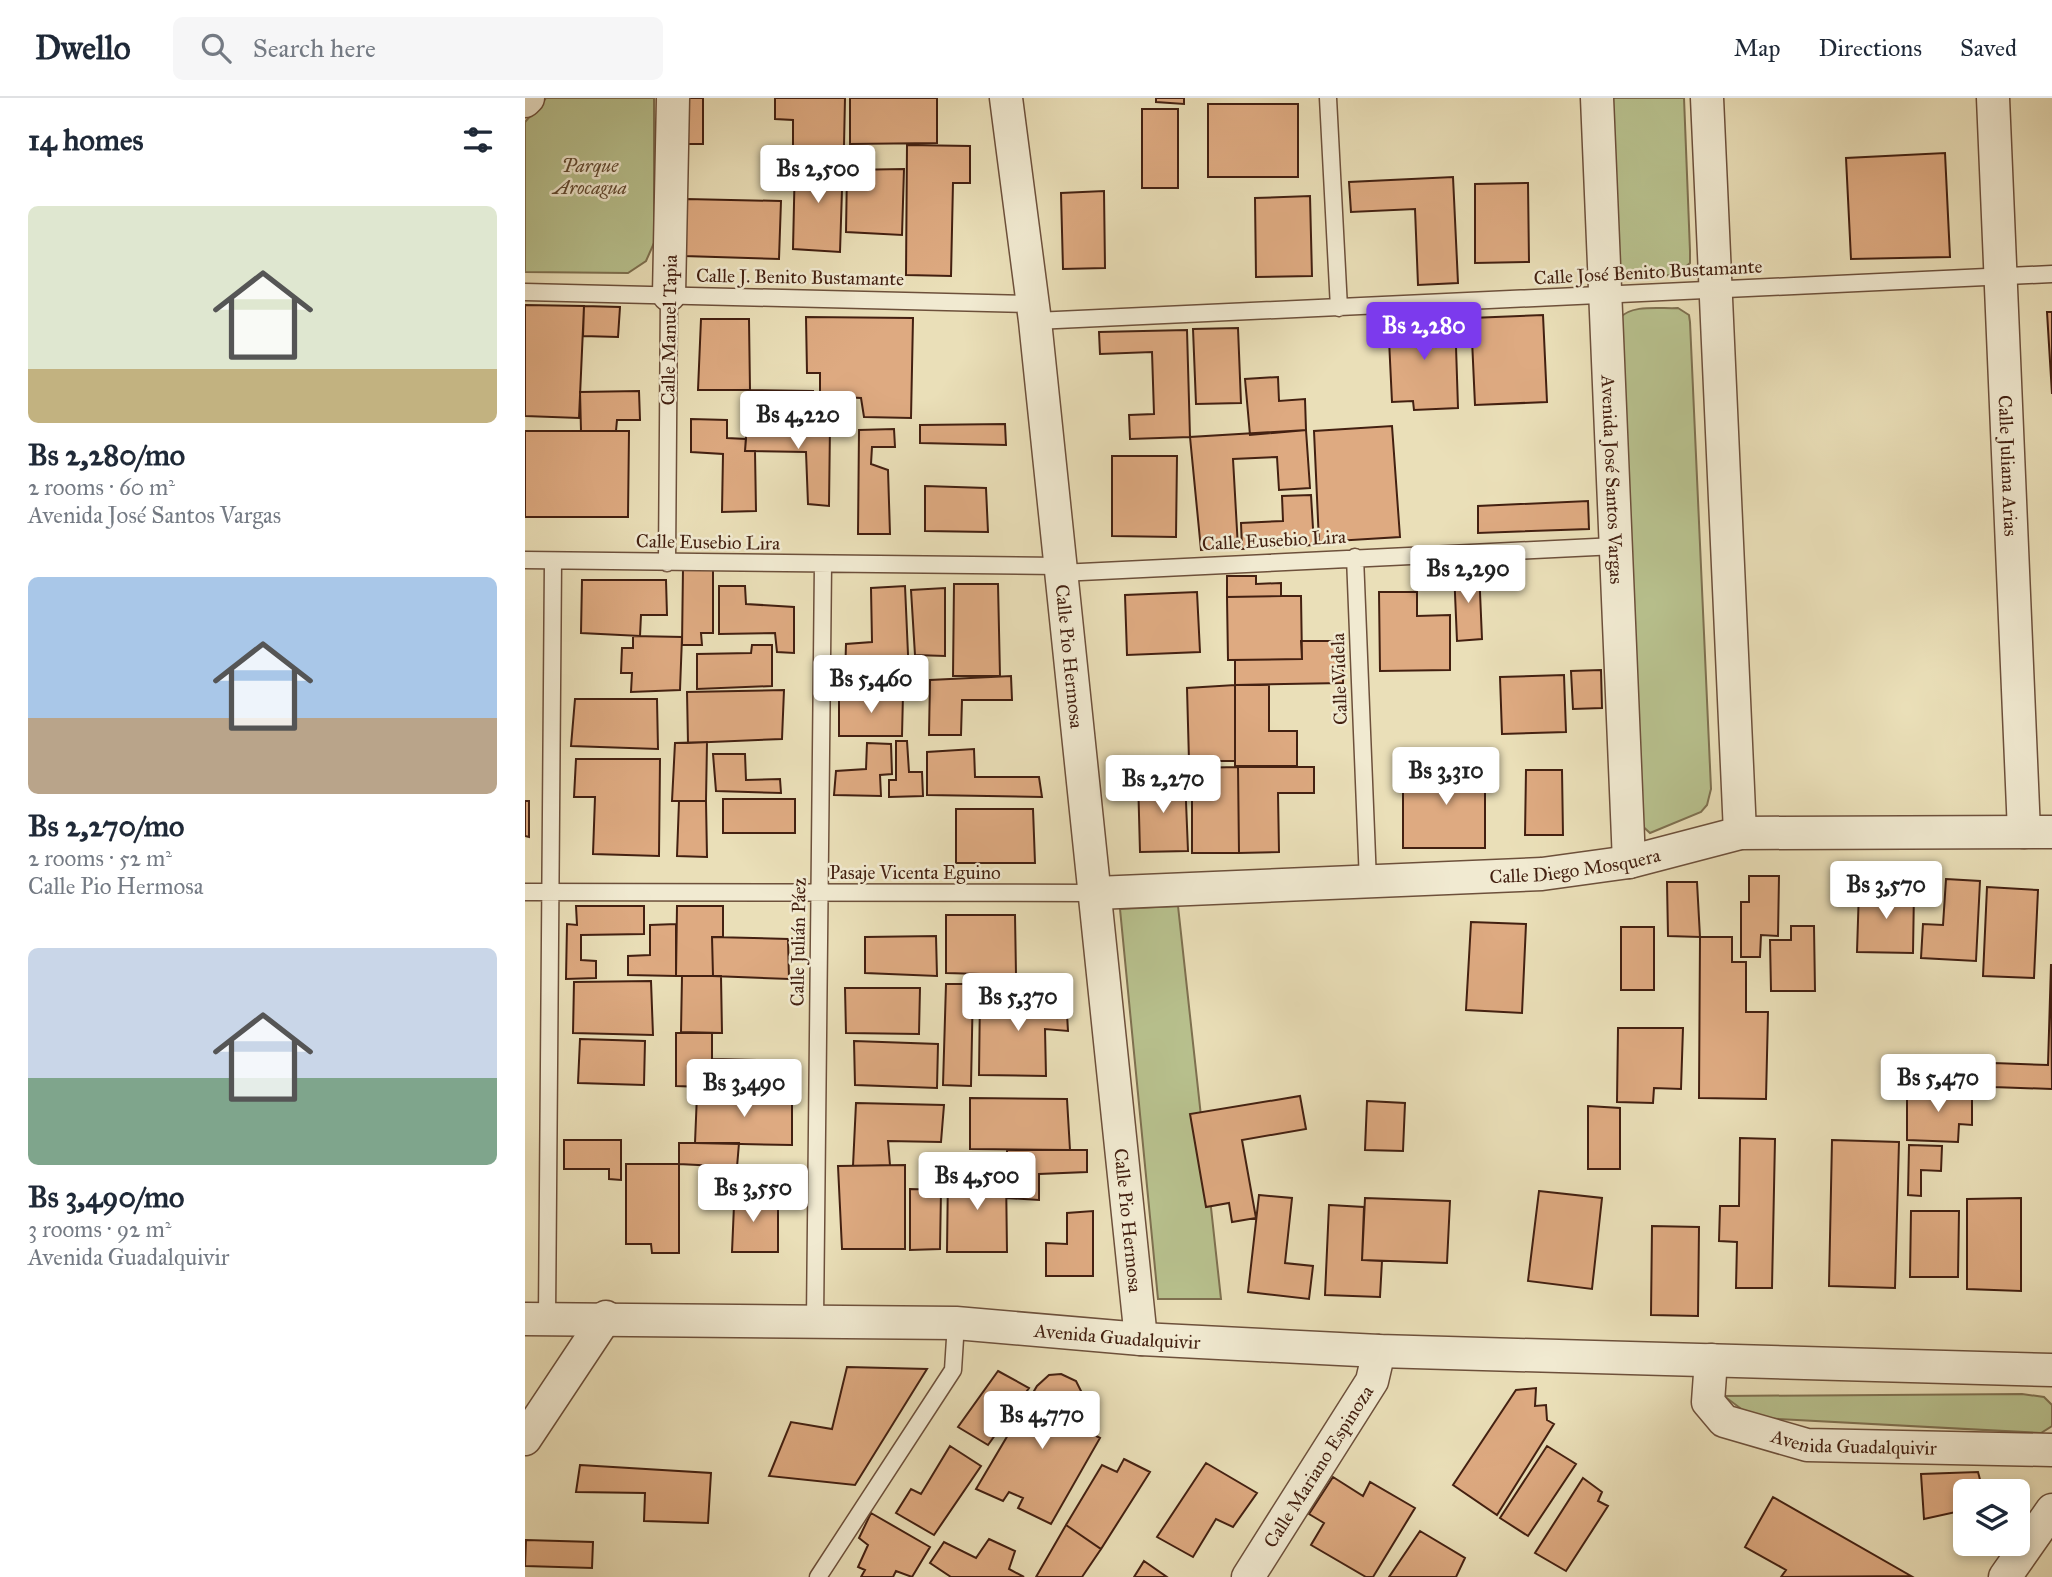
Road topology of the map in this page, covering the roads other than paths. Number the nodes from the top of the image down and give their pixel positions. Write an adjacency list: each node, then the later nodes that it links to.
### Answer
1 (673, 98): 12 (street, Calle Manuel Tapia)
2 (1006, 98): 14 (street, Calle Pio Hermosa)
3 (1328, 98): 13 (lane)
4 (1597, 98): 11 (street, Avenida José Santos Vargas)
5 (1707, 98): 9 (street)
6 (1993, 98): 8 (street, Calle Juliana Arias)
7 (2052, 274): 8 (lane, Calle José Benito Bustamante)
8 (1999, 276): 9 (lane, Calle José Benito Bustamante); 22 (street, Calle Juliana Arias)
9 (1716, 290): 11 (lane, Calle José Benito Bustamante); 23 (street)
10 (525, 292): 12 (lane, Calle J. Benito Bustamante)
11 (1606, 294): 13 (lane, Calle José Benito Bustamante); 15 (street, Avenida José Santos Vargas)
12 (669, 295): 14 (lane, Calle J. Benito Bustamante); 19 (lane, Calle Manuel Tapia)
13 (1339, 308): 14 (lane, Calle José Benito Bustamante)
14 (1034, 313): 21 (street, Calle Pio Hermosa)
15 (1616, 546): 16 (lane, Calle Eusebio Lira); 24 (street, Avenida José Santos Vargas)
16 (1355, 557): 21 (lane, Calle Eusebio Lira); 25 (lane, Calle Videla)
17 (525, 560): 18 (lane, Calle Eusebio Lira)
18 (553, 561): 19 (lane, Calle Eusebio Lira); 27 (lane)
19 (667, 563): 20 (lane, Calle Eusebio Lira)
20 (823, 564): 21 (lane, Calle Eusebio Lira); 28 (lane, Calle Julián Páez)
21 (1059, 570): 29 (street, Calle Pio Hermosa)
22 (2038, 832): 23 (street, Calle Diego Mosquera)
23 (1740, 834): 24 (street, Calle Diego Mosquera)
24 (1629, 862): 25 (street, Calle Diego Mosquera)
25 (1369, 882): 29 (street, Calle Diego Mosquera)
26 (525, 892): 27 (lane, Pasaje Vicenta Eguino)
27 (548, 892): 28 (lane, Pasaje Vicenta Eguino); 31 (lane)
28 (820, 893): 29 (lane, Pasaje Vicenta Eguino); 32 (lane, Calle Julián Páez)
29 (1096, 894): 34 (street, Calle Pio Hermosa)
30 (606, 1317): 31 (street, Avenida Guadalquivir); 32 (street, Avenida Guadalquivir); 38 (street)
31 (536, 1319)
32 (815, 1320): 33 (street, Avenida Guadalquivir)
33 (956, 1323): 34 (street, Avenida Guadalquivir); 42 (lane)
34 (1141, 1339): 35 (street, Avenida Guadalquivir)
35 (1378, 1351): 36 (street, Avenida Guadalquivir); 41 (street, Calle Mariano Espinoza)
36 (1711, 1360): 37 (street, Avenida Guadalquivir); 39 (street, Avenida Guadalquivir)
37 (2052, 1370)
38 (525, 1439)
39 (2052, 1450)
40 (2052, 1510): 43 (street)
41 (1262, 1572)
42 (818, 1577)
43 (2005, 1577)

